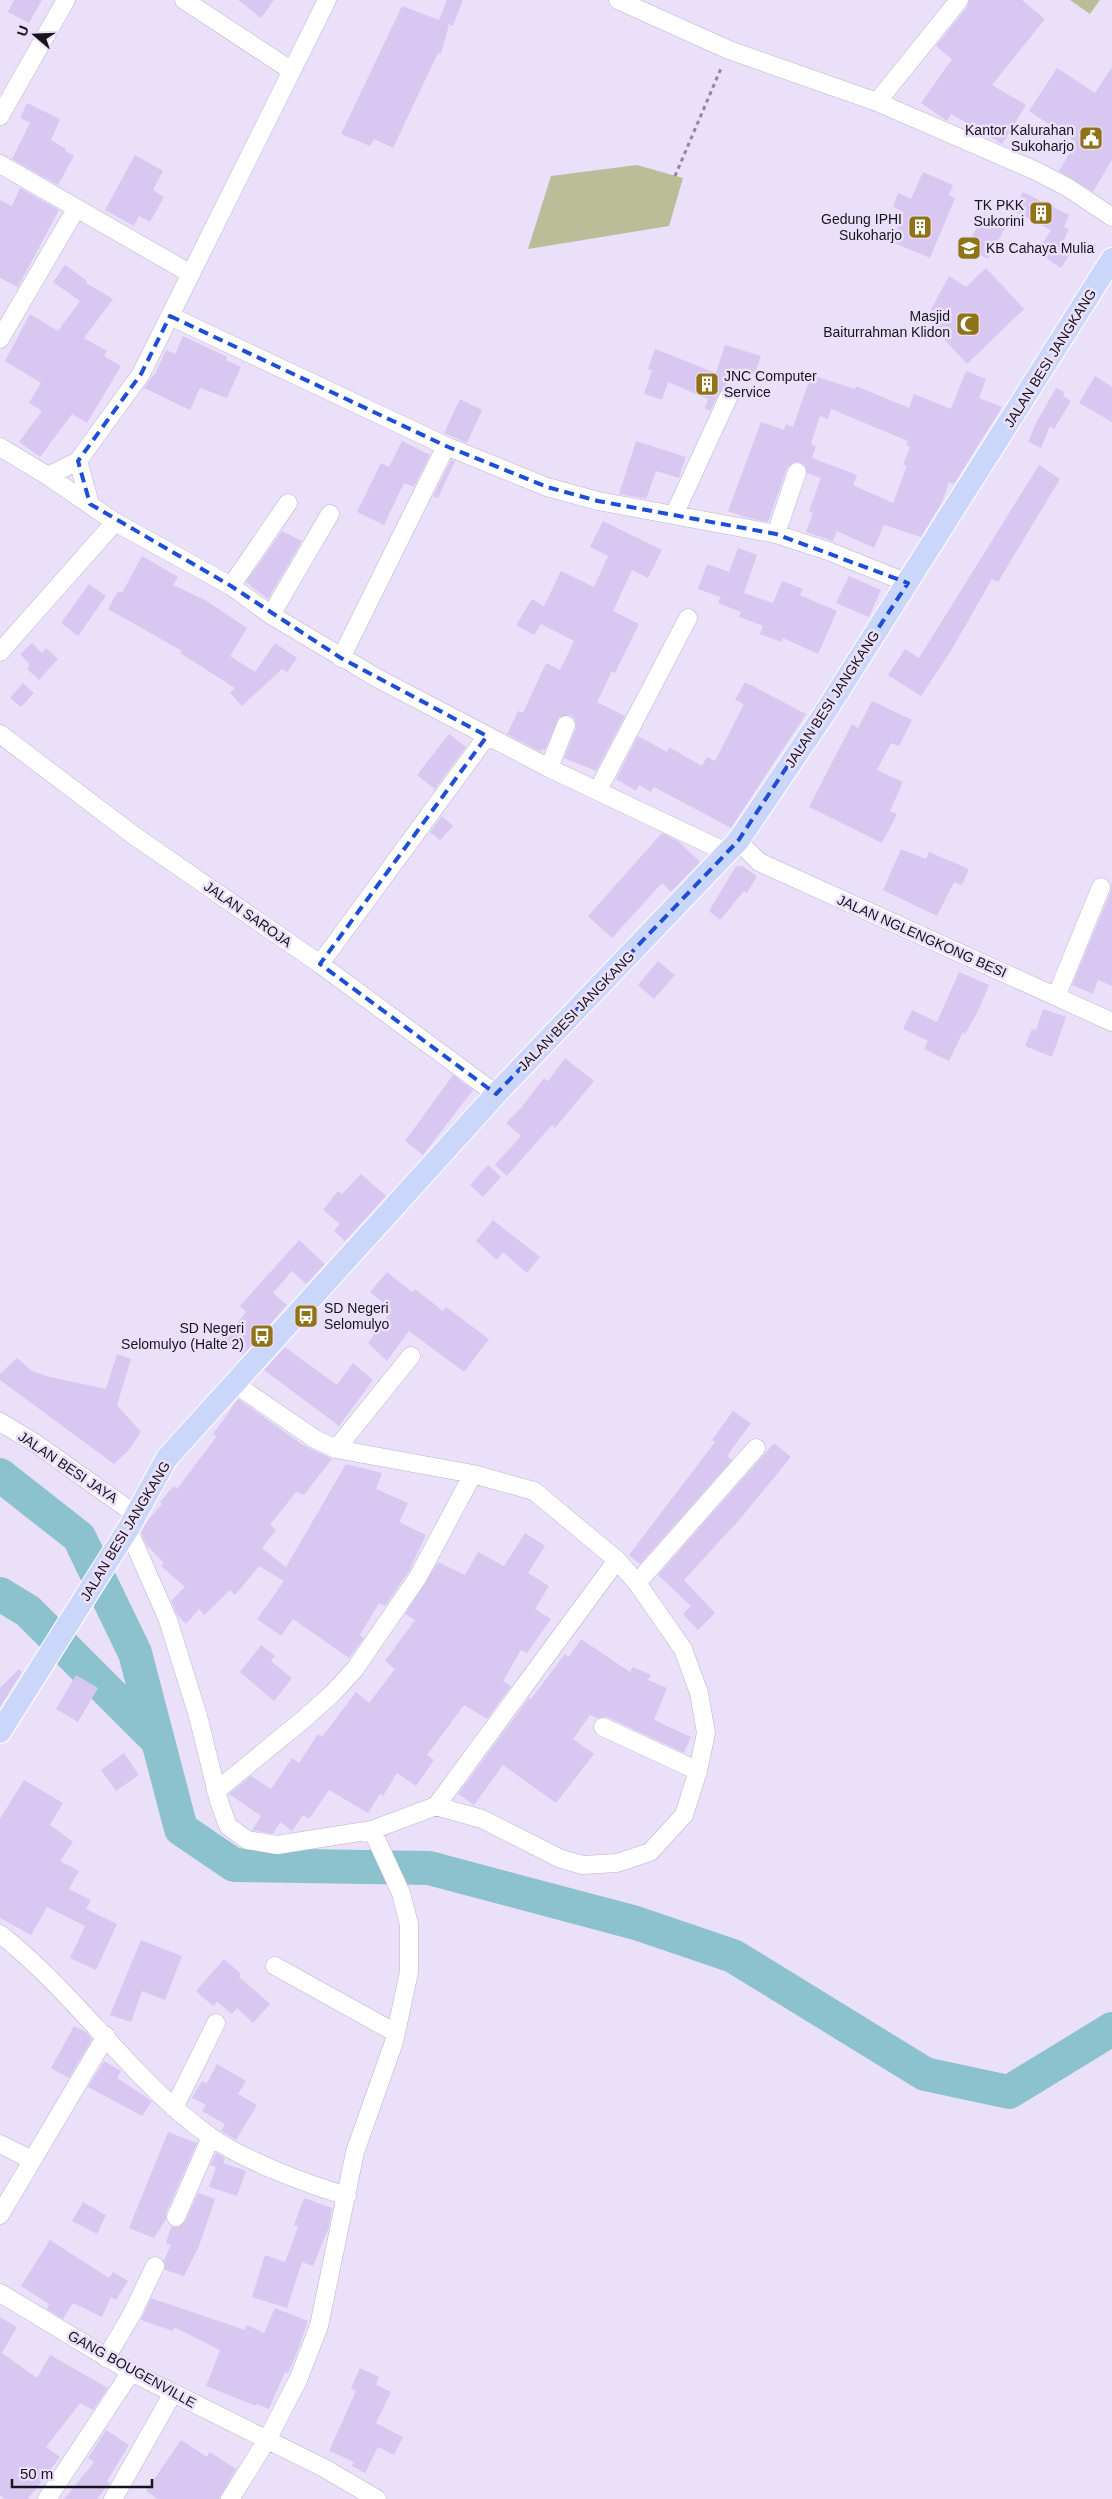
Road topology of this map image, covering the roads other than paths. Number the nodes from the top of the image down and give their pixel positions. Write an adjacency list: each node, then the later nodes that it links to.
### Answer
1 (66, 0): 8 (street)
2 (184, 0): 6 (street)
3 (328, 0): 6 (street)
4 (618, 0): 7 (street)
5 (959, 0): 7 (street)
6 (292, 71): 13 (street)
7 (877, 102): 11 (street)
8 (0, 116)
9 (0, 164): 10 (street)
10 (76, 209): 13 (street); 15 (street)
11 (1112, 217)
12 (1112, 259): 28 (main road, JALAN BESI JANGKANG)
13 (191, 274): 14 (street)
14 (170, 316): 17 (street); 19 (street)
15 (0, 339)
16 (728, 398): 25 (street)
17 (446, 446): 25 (street); 33 (street)
18 (0, 448): 21 (street, JALAN NGLENGKONG BESI)
19 (78, 461): 21 (street); 23 (street)
20 (797, 472): 27 (street)
21 (48, 476): 23 (street, JALAN NGLENGKONG BESI)
22 (288, 503): 29 (street)
23 (90, 504): 26 (street, JALAN NGLENGKONG BESI)
24 (330, 514): 30 (street)
25 (674, 515): 27 (street)
26 (115, 522): 29 (street, JALAN NGLENGKONG BESI); 32 (street)
27 (776, 534): 28 (street)
28 (908, 583): 39 (main road, JALAN BESI JANGKANG)
29 (231, 586): 30 (street, JALAN NGLENGKONG BESI)
30 (271, 615): 33 (street, JALAN NGLENGKONG BESI)
31 (688, 618): 38 (street)
32 (0, 652)
33 (341, 658): 36 (street, JALAN NGLENGKONG BESI)
34 (566, 725): 37 (street)
35 (0, 734): 41 (street, JALAN SAROJA)
36 (487, 736): 37 (street, JALAN NGLENGKONG BESI); 41 (street)
37 (549, 768): 38 (street, JALAN NGLENGKONG BESI)
38 (598, 790): 39 (street, JALAN NGLENGKONG BESI)
39 (732, 846): 42 (street, JALAN NGLENGKONG BESI); 44 (main road, JALAN BESI JANGKANG)
40 (1101, 887): 42 (street)
41 (320, 964): 44 (street, JALAN SAROJA)
42 (1056, 996): 43 (street, JALAN NGLENGKONG BESI)
43 (1112, 1022)
44 (496, 1094): 46 (main road, JALAN BESI JANGKANG)
45 (412, 1356): 49 (street)
46 (235, 1384): 49 (street); 51 (main road, JALAN BESI JANGKANG)
47 (0, 1422): 51 (street, JALAN BESI JAYA)
48 (756, 1448): 53 (street)
49 (336, 1449): 50 (street)
50 (473, 1474): 52 (street); 57 (street)
51 (131, 1521): 55 (main road, JALAN BESI JANGKANG); 57 (street)
52 (617, 1560): 53 (street); 58 (street)
53 (638, 1583): 56 (street)
54 (603, 1727): 56 (street)
55 (0, 1732)
56 (698, 1771): 58 (street)
57 (216, 1791): 59 (street)
58 (436, 1806): 59 (street)
59 (372, 1830): 63 (street)
60 (0, 1934): 64 (street)
61 (275, 1966): 63 (street)
62 (216, 2023): 65 (street)
63 (396, 2033): 69 (street)
64 (106, 2036): 65 (street); 68 (street)
65 (174, 2108): 66 (street)
66 (211, 2137): 69 (street); 71 (street)
67 (0, 2144): 68 (street)
68 (32, 2160): 70 (street)
69 (347, 2196): 77 (street)
70 (0, 2215)
71 (176, 2218)
72 (155, 2266): 74 (street)
73 (0, 2293): 74 (street, GANG BOUGENVILLE)
74 (106, 2358): 75 (street, GANG BOUGENVILLE)
75 (132, 2372): 76 (street, GANG BOUGENVILLE); 78 (street)
76 (173, 2393): 77 (street, GANG BOUGENVILLE); 79 (street)
77 (267, 2440): 80 (street); 81 (street, GANG BOUGENVILLE)
78 (46, 2499)
79 (112, 2499)
80 (230, 2499)
81 (377, 2499)

